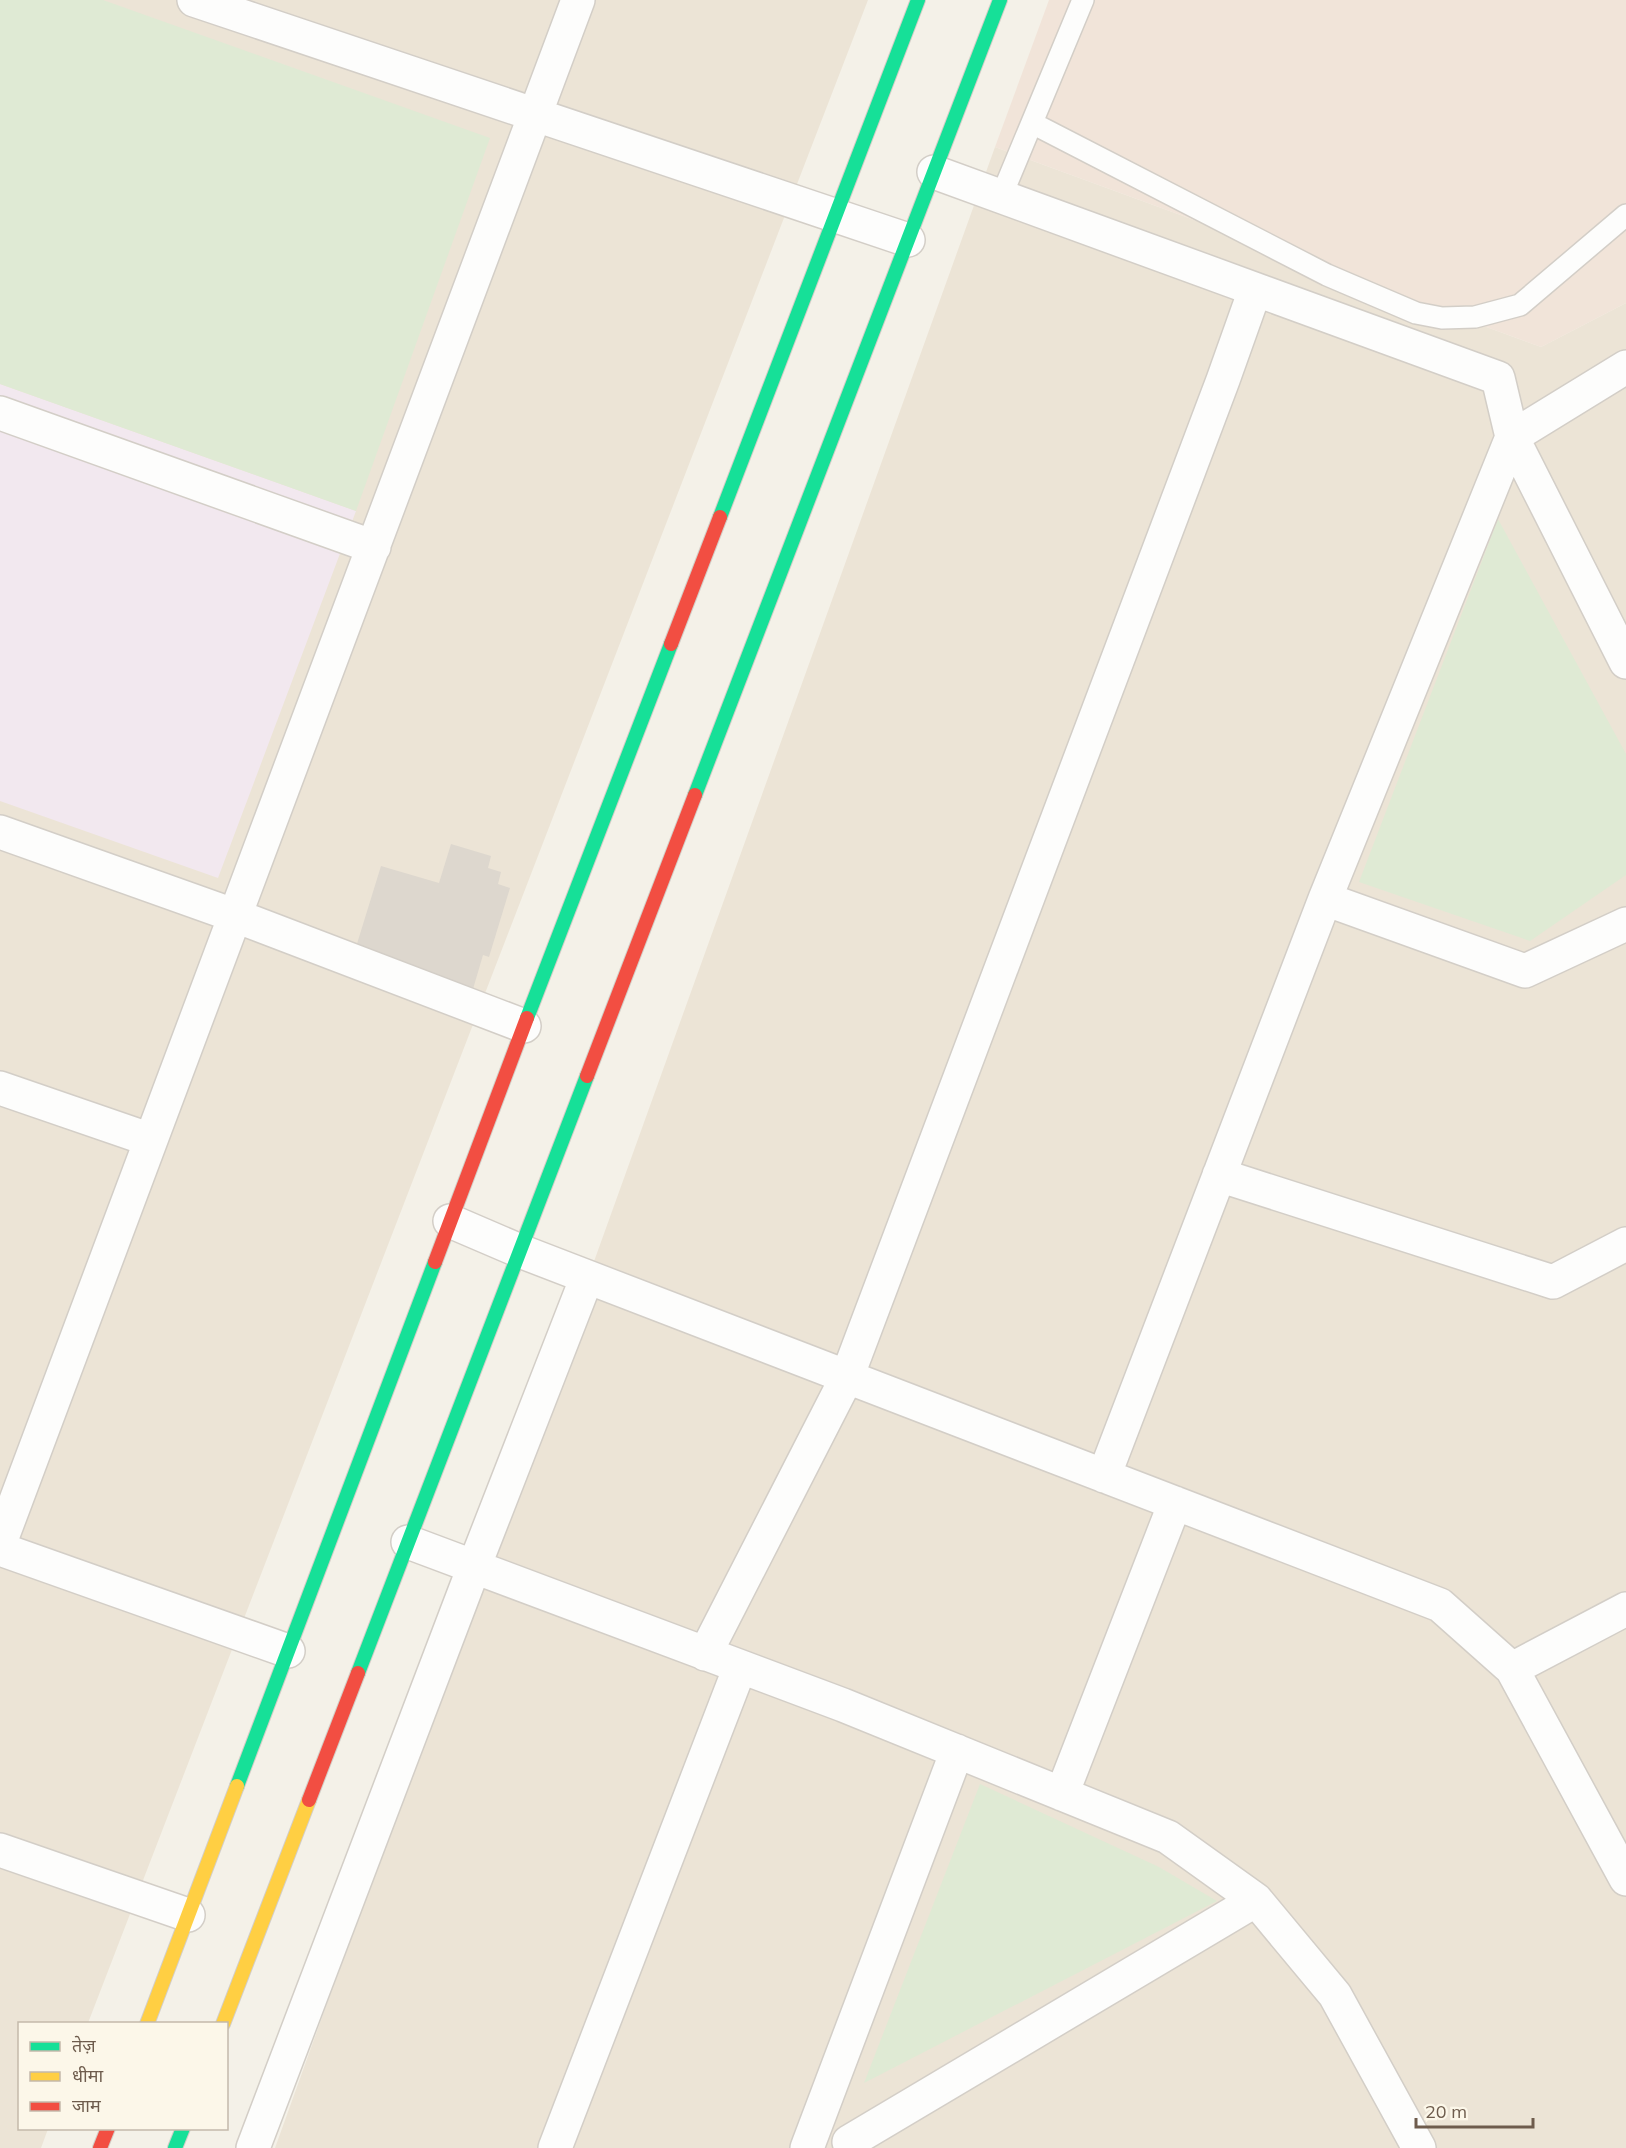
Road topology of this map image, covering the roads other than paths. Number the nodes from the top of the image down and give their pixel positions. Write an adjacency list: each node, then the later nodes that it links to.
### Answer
1 (194, 0): 6 (street)
2 (578, 0): 6 (street)
3 (918, 0): 11 (street)
4 (1000, 0): 8 (street)
5 (1083, 0): 7 (lane)
6 (534, 116): 11 (street); 17 (street)
7 (1032, 123): 9 (lane); 10 (lane)
8 (934, 172): 9 (street); 12 (street)
9 (1001, 197): 13 (street)
10 (1626, 215)
11 (835, 216): 12 (street); 23 (street)
12 (908, 240): 29 (street)
13 (1255, 290): 16 (street); 31 (street)
14 (1626, 367): 16 (street)
15 (0, 413): 17 (street)
16 (1512, 437): 18 (street); 20 (street)
17 (374, 547): 21 (street)
18 (1626, 662)
19 (0, 832): 21 (street)
20 (1325, 899): 22 (street); 26 (street)
21 (236, 916): 23 (street); 25 (street)
22 (1626, 924)
23 (524, 1026): 27 (street)
24 (0, 1089): 25 (street)
25 (151, 1140): 35 (street)
26 (1220, 1175): 28 (street); 32 (street)
27 (450, 1221): 29 (street); 39 (street)
28 (1626, 1244)
29 (520, 1251): 30 (street); 34 (street)
30 (586, 1277): 31 (street); 37 (street)
31 (847, 1377): 32 (street); 40 (street)
32 (1104, 1476): 33 (street)
33 (1175, 1503): 42 (street); 44 (street)
34 (408, 1542): 37 (street); 50 (street)
35 (0, 1543)
36 (0, 1549): 39 (street)
37 (474, 1567): 40 (street); 58 (street)
38 (1626, 1609): 42 (street)
39 (288, 1651): 48 (street)
40 (705, 1654): 41 (street)
41 (740, 1667): 43 (street); 59 (street)
42 (1512, 1669): 46 (street)
43 (957, 1751): 44 (street); 53 (street)
44 (1062, 1794): 47 (street)
45 (0, 1850): 48 (street)
46 (1626, 1879)
47 (1256, 1900): 54 (street); 55 (street)
48 (188, 1915): 49 (street)
49 (148, 2022)
50 (224, 2022)
51 (107, 2130): 56 (street)
52 (182, 2130): 57 (street)
53 (812, 2135): 54 (street)
54 (850, 2145)
55 (1414, 2146)
56 (100, 2148)
57 (175, 2148)
58 (253, 2148)
59 (555, 2148)

